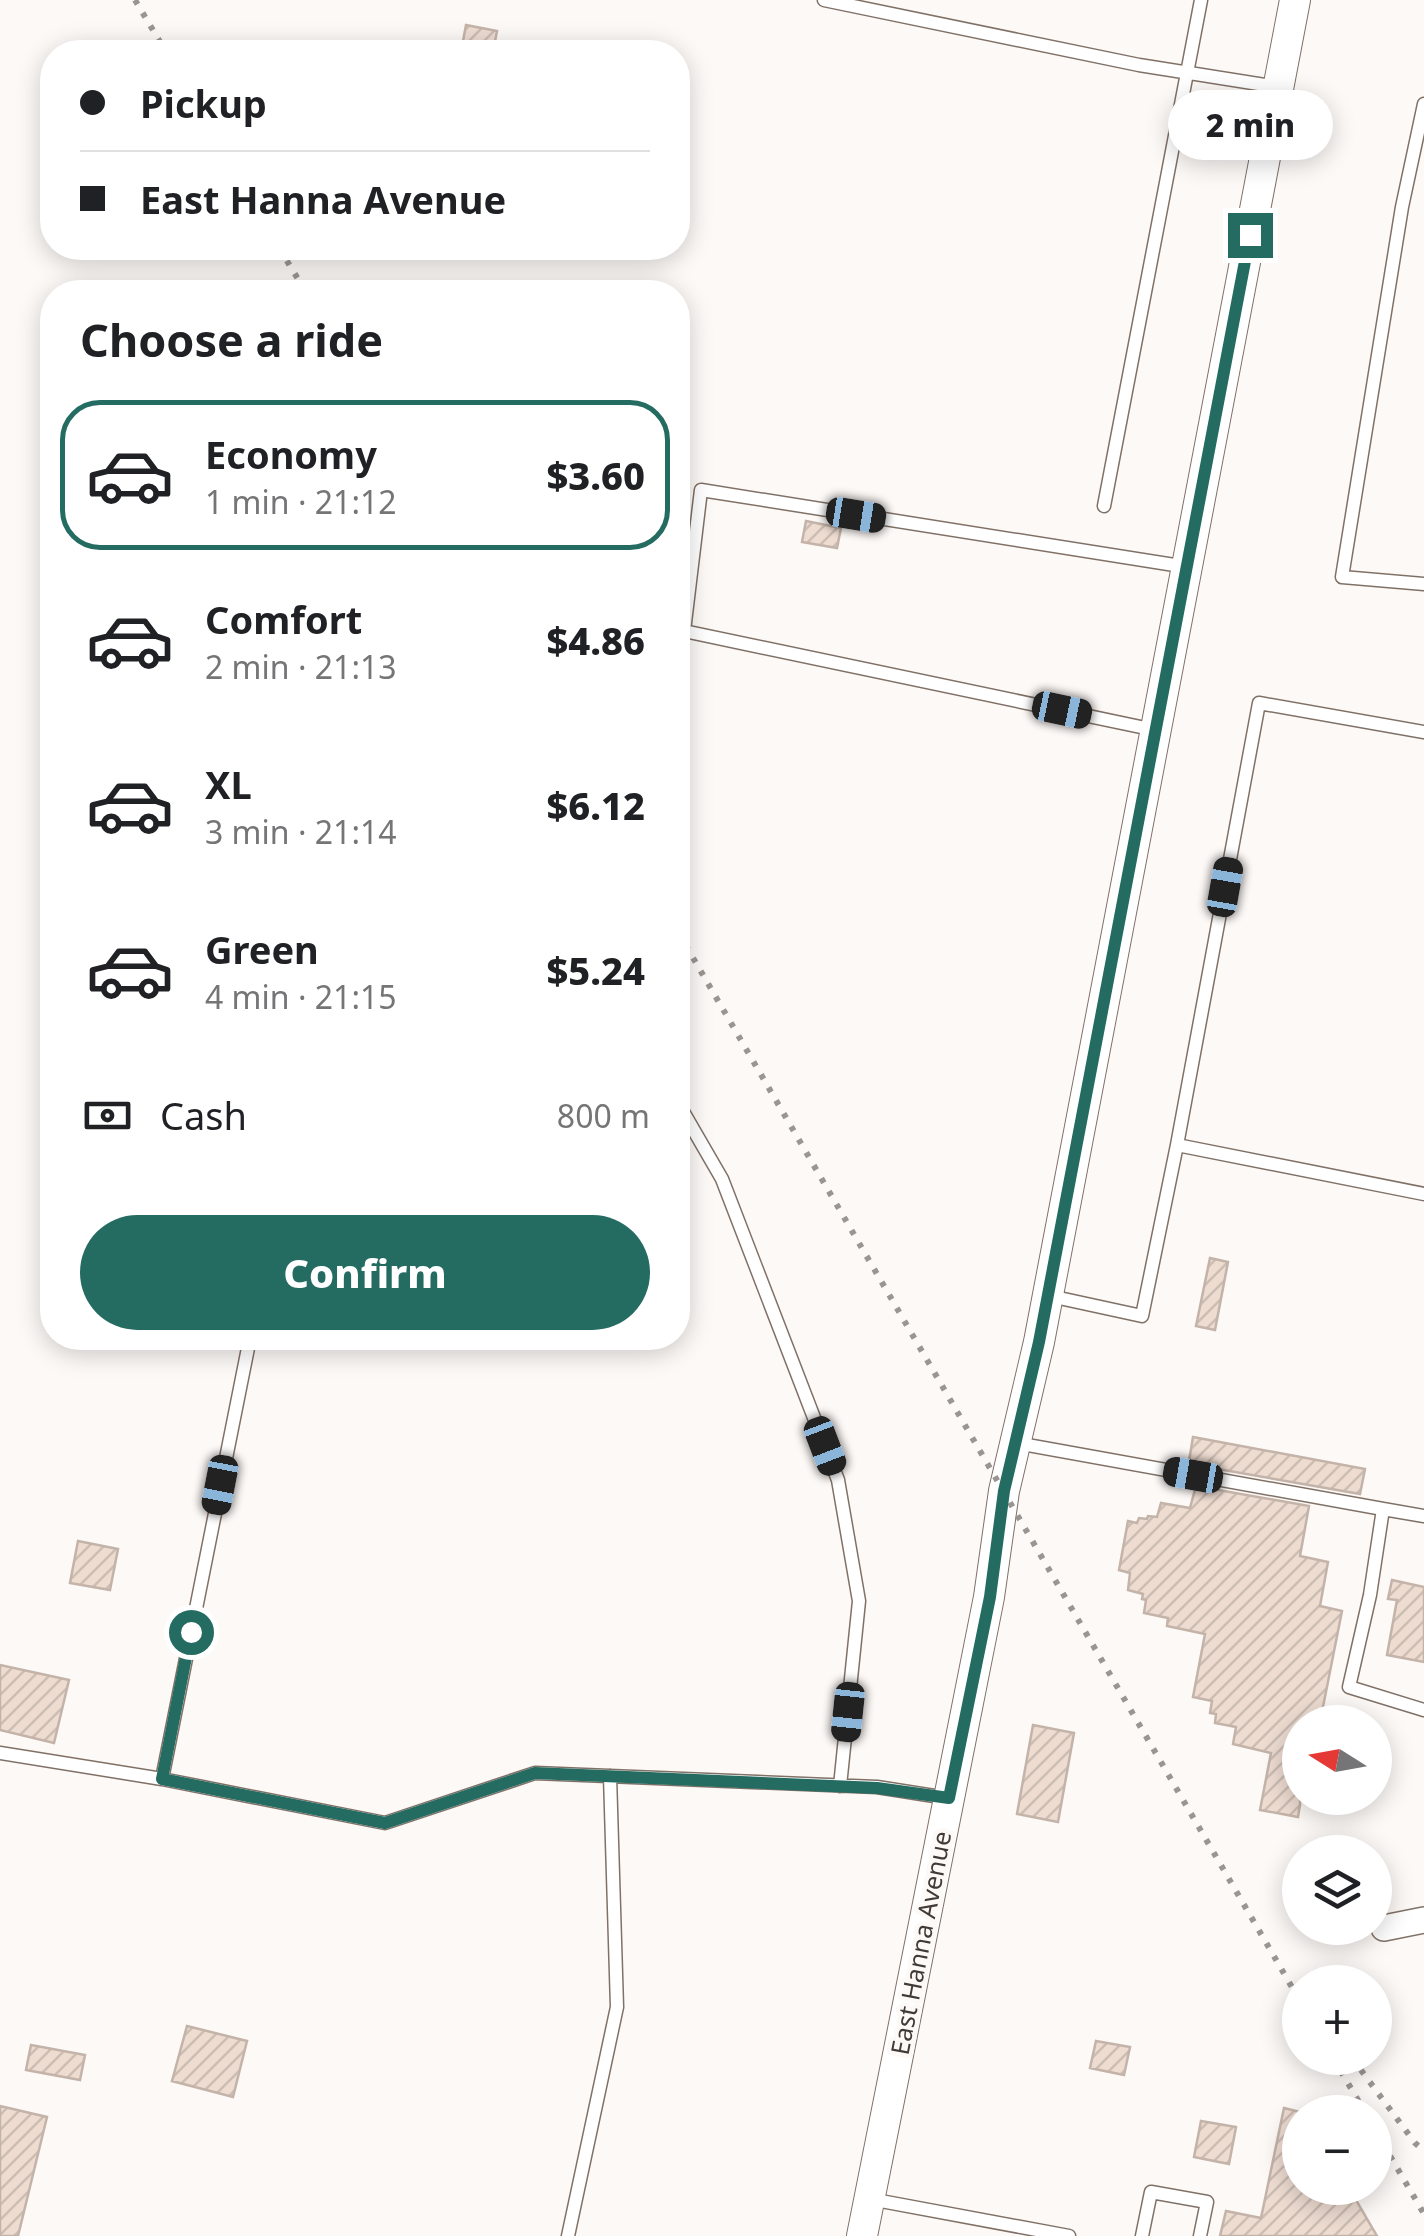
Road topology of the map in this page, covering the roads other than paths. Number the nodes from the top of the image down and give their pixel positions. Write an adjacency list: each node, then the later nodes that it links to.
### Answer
1 (824, 0): 4 (lane)
2 (1202, 0): 4 (lane)
3 (1294, 0): 5 (street, East Hanna Avenue)
4 (1188, 74): 5 (lane); 7 (lane)
5 (1278, 87): 8 (street, East Hanna Avenue)
6 (1424, 104): 10 (lane)
7 (1104, 506)
8 (1186, 567): 9 (lane); 12 (street, East Hanna Avenue)
9 (690, 581)
10 (1424, 584)
11 (690, 632): 12 (lane)
12 (1156, 730): 17 (street, East Hanna Avenue)
13 (1424, 732): 15 (lane)
14 (690, 1124): 26 (lane)
15 (1177, 1145): 16 (lane); 17 (lane)
16 (1424, 1194)
17 (1048, 1296): 19 (street, East Hanna Avenue)
18 (248, 1350): 25 (lane)
19 (1015, 1443): 20 (lane); 27 (street, East Hanna Avenue)
20 (1383, 1509): 21 (lane); 22 (lane)
21 (1424, 1516)
22 (1424, 1710)
23 (0, 1753): 25 (lane)
24 (610, 1776): 25 (lane); 26 (lane); 31 (lane)
25 (162, 1779)
26 (840, 1786): 27 (lane)
27 (949, 1798): 30 (street, East Hanna Avenue)
28 (1424, 1920): 29 (street)
29 (1392, 1926)
30 (870, 2199): 32 (street, East Hanna Avenue); 33 (lane)
31 (568, 2236)
32 (862, 2236)
33 (1069, 2236)
34 (1142, 2236): 35 (lane)
35 (1200, 2236)

